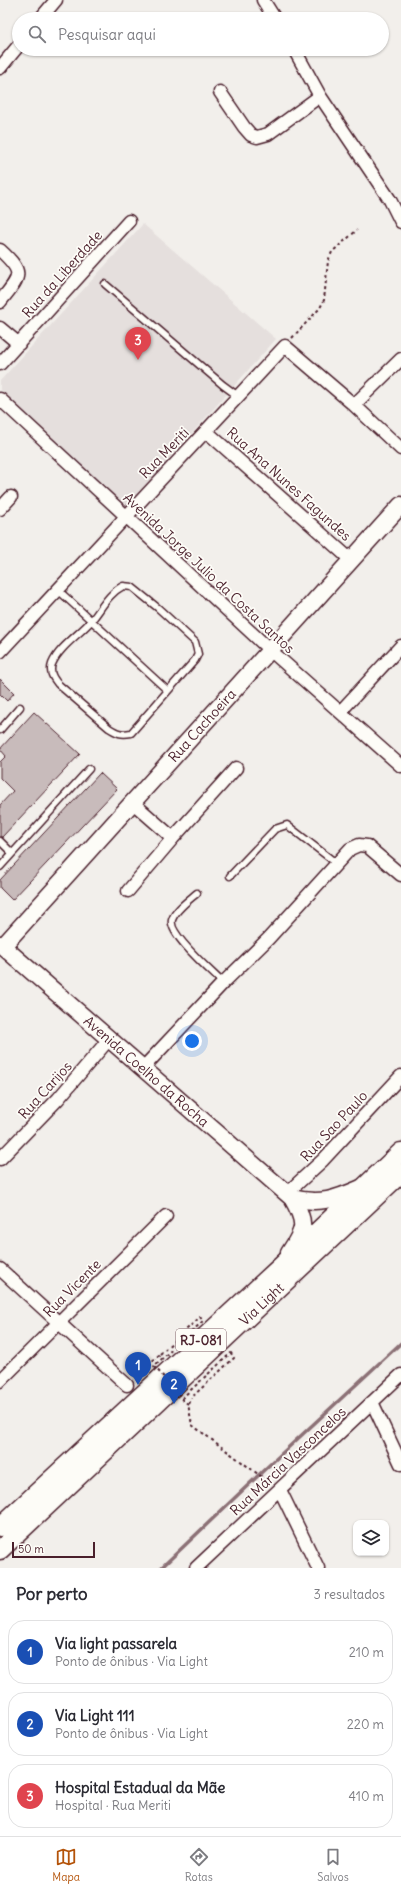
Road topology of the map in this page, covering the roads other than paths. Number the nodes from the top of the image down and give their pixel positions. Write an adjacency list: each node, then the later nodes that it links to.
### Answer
1 (56, 0): 3 (street)
2 (263, 0): 4 (street)
3 (46, 12)
4 (271, 12)
5 (12, 53): 7 (street)
6 (298, 56): 9 (street)
7 (0, 68)
8 (220, 92): 9 (street)
9 (320, 96): 11 (street)
10 (129, 221): 16 (street, Rua da Liberdade)
11 (401, 222)
12 (0, 250): 14 (street)
13 (105, 284): 19 (lane)
14 (0, 302)
15 (0, 328): 16 (street)
16 (19, 344): 18 (street, Rua da Liberdade)
17 (401, 359): 21 (street)
18 (0, 364)
19 (238, 396): 21 (street, Rua Meriti); 22 (street, Rua Meriti)
20 (0, 399): 27 (street, Avenida Jorge Julio da Costa Santos)
21 (354, 406): 23 (street)
22 (206, 431): 27 (street, Rua Meriti); 28 (street, Rua Ana Nunes Fagundes)
23 (401, 449)
24 (12, 497): 25 (street)
25 (0, 509)
26 (399, 511): 28 (main road, Rua Cachoeira)
27 (125, 516): 29 (street, Rua Meriti); 32 (street, Avenida Jorge Julio da Costa Santos)
28 (351, 560): 32 (main road, Rua Cachoeira)
29 (58, 590): 30 (lane); 33 (street, Rua Meriti)
30 (91, 621): 34 (lane); 34 (lane); 34 (lane)
31 (401, 646): 36 (street)
32 (270, 650): 36 (street, Avenida Jorge Julio da Costa Santos); 41 (main road, Rua Cachoeira)
33 (0, 652)
34 (167, 690)
35 (20, 707): 37 (lane)
36 (340, 712): 38 (street, Avenida Jorge Julio da Costa Santos)
37 (0, 730)
38 (401, 766)
39 (236, 768): 42 (street)
40 (89, 769): 44 (lane)
41 (132, 802): 42 (street); 51 (main road, Rua Cachoeira)
42 (173, 838): 49 (street)
43 (0, 841): 44 (lane)
44 (12, 853): 46 (lane)
45 (336, 863): 47 (street); 48 (lane); 52 (street)
46 (0, 867)
47 (401, 875)
48 (230, 876)
49 (128, 891)
50 (197, 893): 52 (lane)
51 (1, 945): 53 (main road, Avenida Coelho da Rocha)
52 (223, 983): 54 (street)
53 (110, 1038): 54 (main road, Avenida Coelho da Rocha); 57 (street, Rua Carijos)
54 (143, 1068): 60 (main road, Avenida Coelho da Rocha)
55 (401, 1076): 60 (street, Rua Sao Paulo)
56 (401, 1152): 59 (main road, Via Light / RJ-081)
57 (0, 1159)
58 (401, 1173): 72 (main road, Via Light / RJ-081)
59 (367, 1185): 60 (main road); 62 (main road, Via Light / RJ-081)
60 (289, 1196): 62 (main road, Avenida Coelho da Rocha)
61 (166, 1216): 64 (street, Rua Vicente)
62 (279, 1268): 71 (main road, Via Light / RJ-081)
63 (0, 1269): 64 (street)
64 (58, 1323): 66 (street, Rua Vicente); 67 (street)
65 (401, 1375): 68 (street, Rua Márcia Vasconcelos)
66 (0, 1381)
67 (127, 1385)
68 (372, 1402): 69 (street); 70 (street, Rua Márcia Vasconcelos)
69 (401, 1464)
70 (277, 1488): 73 (street, Rua Márcia Vasconcelos); 74 (street)
71 (0, 1527)
72 (0, 1550)
73 (196, 1568)
74 (318, 1568)

